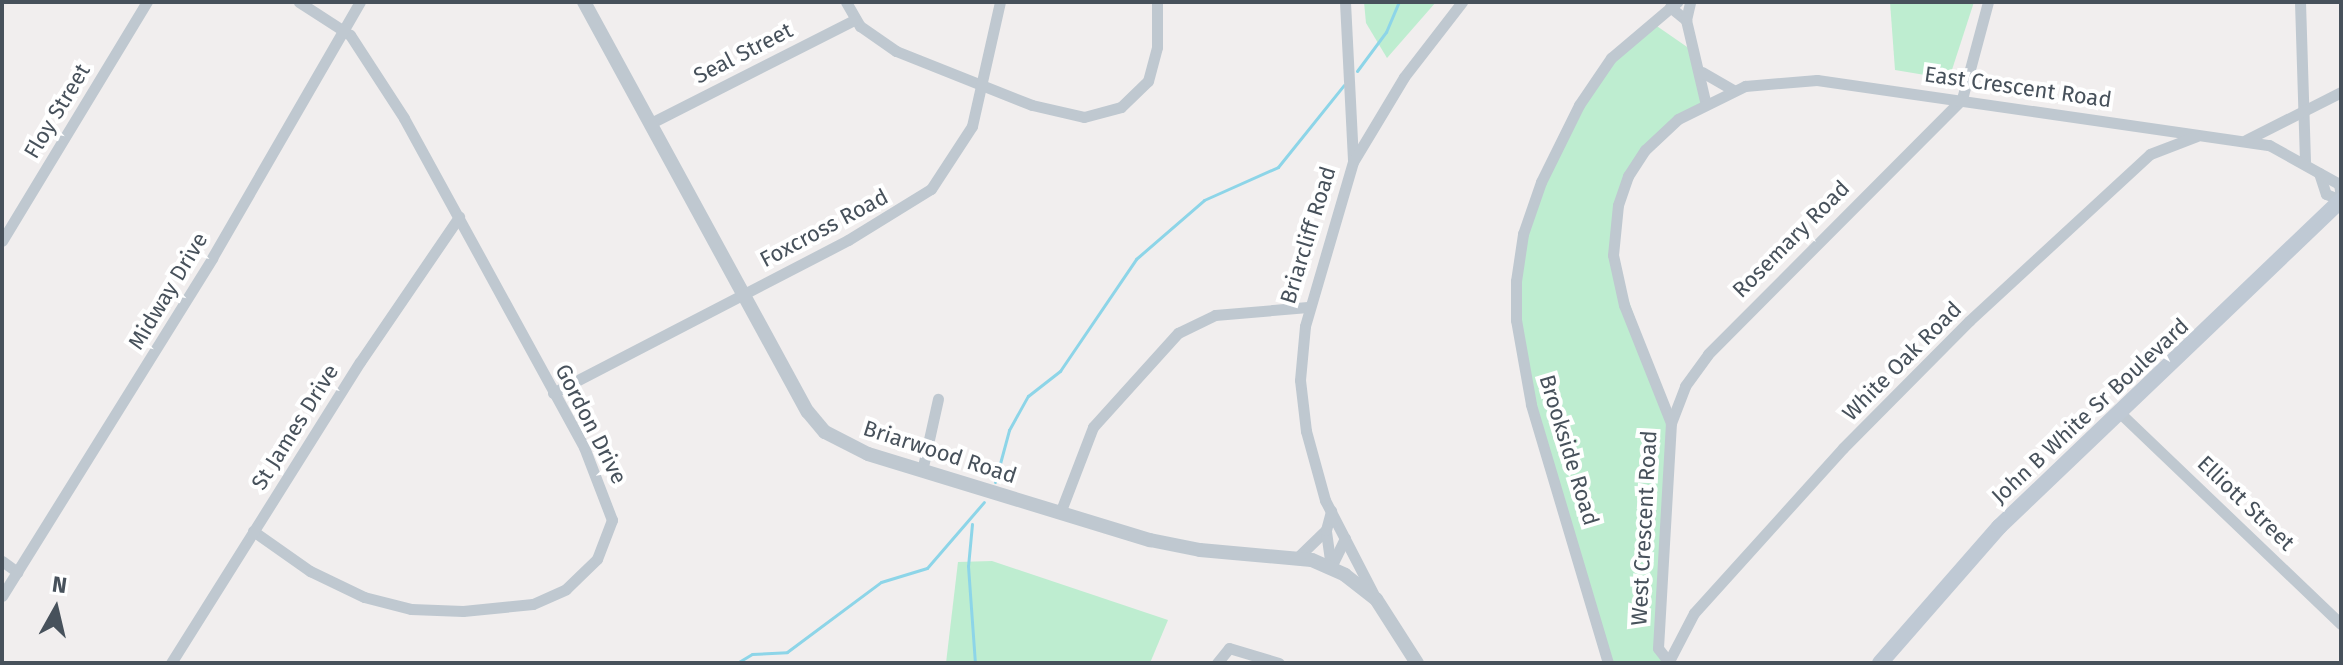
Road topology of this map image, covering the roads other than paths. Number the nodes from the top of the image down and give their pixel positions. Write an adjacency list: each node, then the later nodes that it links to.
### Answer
1 (147, 2): 31 (street, Floy Street)
2 (299, 2): 16 (street, Gordon Drive)
3 (360, 2): 16 (street, Midway Drive)
4 (584, 2): 24 (street, Briarwood Road)
5 (846, 2): 14 (street)
6 (1000, 2): 18 (street, Foxcross Road)
7 (1157, 2): 18 (street)
8 (1345, 2): 28 (street)
9 (1462, 2): 28 (street, Briarcliff Road)
10 (1690, 2): 15 (street)
11 (1988, 2): 21 (street)
12 (2300, 2): 23 (street)
13 (1674, 4): 15 (street, Brookside Road); 56 (street, Brookside Road)
14 (854, 20): 18 (street); 24 (street, Seal Street)
15 (1686, 20): 17 (street)
16 (344, 30): 30 (street, Gordon Drive); 47 (street, Midway Drive)
17 (1702, 72): 19 (street); 22 (street)
18 (985, 87): 32 (street, Foxcross Road)
19 (1733, 90): 21 (street, East Crescent Road); 22 (street, East Crescent Road)
20 (2341, 92): 23 (street)
21 (1962, 99): 25 (street, East Crescent Road); 37 (street, Rosemary Road)
22 (1705, 101): 37 (street, West Crescent Road)
23 (2302, 115): 26 (street); 27 (street)
24 (651, 123): 32 (street, Briarwood Road)
25 (2205, 134): 26 (street, East Crescent Road); 51 (street, White Oak Road)
26 (2245, 140): 27 (street, East Crescent Road)
27 (2305, 161): 29 (street, East Crescent Road)
28 (1353, 162): 33 (street, Briarcliff Road)
29 (2341, 199): 36 (main road, John B White Sr Boulevard)
30 (459, 217): 34 (street, Gordon Drive); 42 (street, St James Drive)
31 (2, 241)
32 (746, 292): 34 (street, Foxcross Road); 38 (street, Briarwood Road)
33 (1308, 307): 39 (street, Briarcliff Road); 40 (street)
34 (553, 393): 42 (street, Gordon Drive)
35 (938, 399): 38 (street)
36 (2121, 414): 50 (street, Elliott Street); 57 (main road, John B White Sr Boulevard)
37 (1671, 423): 51 (street, West Crescent Road)
38 (922, 471): 40 (street, Briarwood Road)
39 (1331, 511): 41 (street); 43 (street, Briarcliff Road)
40 (1060, 513): 44 (street, Briarwood Road)
41 (1326, 530): 44 (street); 46 (street)
42 (253, 531): 52 (street, St James Drive)
43 (1345, 538): 46 (street); 49 (street, Briarcliff Road)
44 (1299, 556): 46 (street, Briarwood Road)
45 (2, 561): 47 (street)
46 (1331, 567): 49 (street, Briarwood Road)
47 (17, 572): 48 (street, Midway Drive)
48 (2, 596)
49 (1376, 599): 55 (street, Briarcliff Road)
50 (2341, 624)
51 (1668, 662)
52 (171, 663)
53 (1217, 663): 54 (street)
54 (1279, 663)
55 (1417, 663)
56 (1608, 663)
57 (1880, 663)

